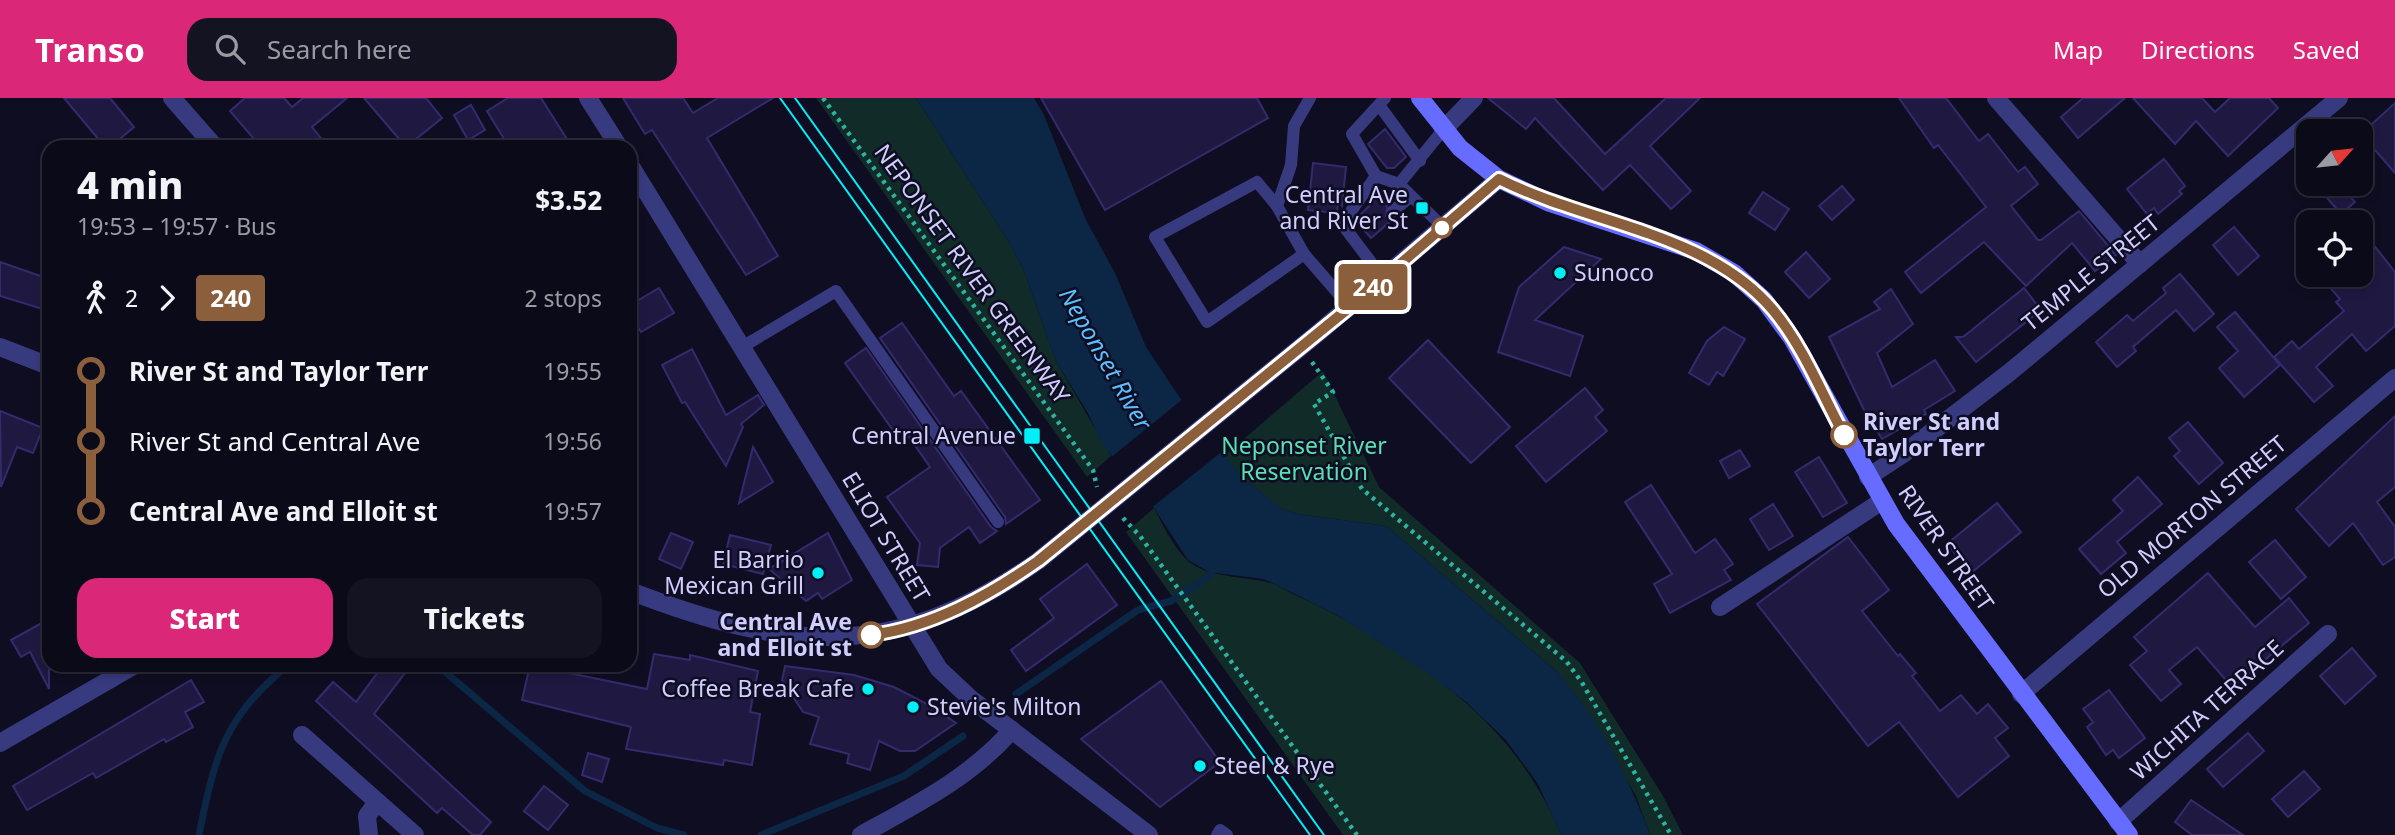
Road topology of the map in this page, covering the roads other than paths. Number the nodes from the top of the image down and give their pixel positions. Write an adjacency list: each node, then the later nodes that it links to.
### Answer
1 (172, 98): 10 (street)
2 (588, 98): 11 (street)
3 (1310, 98): 18 (lane)
4 (1420, 98): 9 (main road, RIVER STREET)
5 (1474, 98): 9 (street)
6 (1996, 98): 22 (street)
7 (2339, 98): 22 (street, TEMPLE STREET)
8 (1382, 102): 12 (lane); 14 (lane)
9 (1443, 130): 12 (lane); 15 (main road, RIVER STREET)
10 (209, 140)
11 (615, 140)
12 (1420, 161): 16 (lane)
13 (637, 176): 26 (street, ELIOT STREET)
14 (1377, 176): 16 (lane); 23 (lane)
15 (1499, 179): 20 (street); 29 (main road, RIVER STREET)
16 (1399, 184): 17 (lane)
17 (1410, 197): 19 (lane); 20 (lane)
18 (1277, 206): 21 (lane); 21 (lane)
19 (1393, 211)
20 (1443, 227): 23 (street)
21 (1304, 254): 24 (lane)
22 (2140, 264): 29 (street, TEMPLE STREET)
23 (1383, 278): 24 (street)
24 (1350, 307): 34 (street)
25 (0, 347): 27 (street)
26 (742, 347): 31 (lane); 34 (street, ELIOT STREET)
27 (42, 363)
28 (2395, 377): 37 (street, OLD MORTON STREET)
29 (1868, 477): 30 (main road, RIVER STREET)
30 (1882, 501): 33 (street); 37 (main road, RIVER STREET)
31 (998, 522)
32 (637, 595): 34 (street)
33 (1720, 607)
34 (912, 627): 38 (street, ELIOT STREET)
35 (2328, 634): 42 (street, WICHITA TERRACE)
36 (123, 672): 40 (street)
37 (2021, 694): 42 (main road, RIVER STREET)
38 (1012, 730): 45 (street); 46 (street, ELIOT STREET)
39 (302, 735): 41 (street)
40 (0, 743)
41 (377, 802): 43 (street); 44 (street)
42 (2123, 828)
43 (369, 835)
44 (415, 835)
45 (860, 835)
46 (1149, 835)

